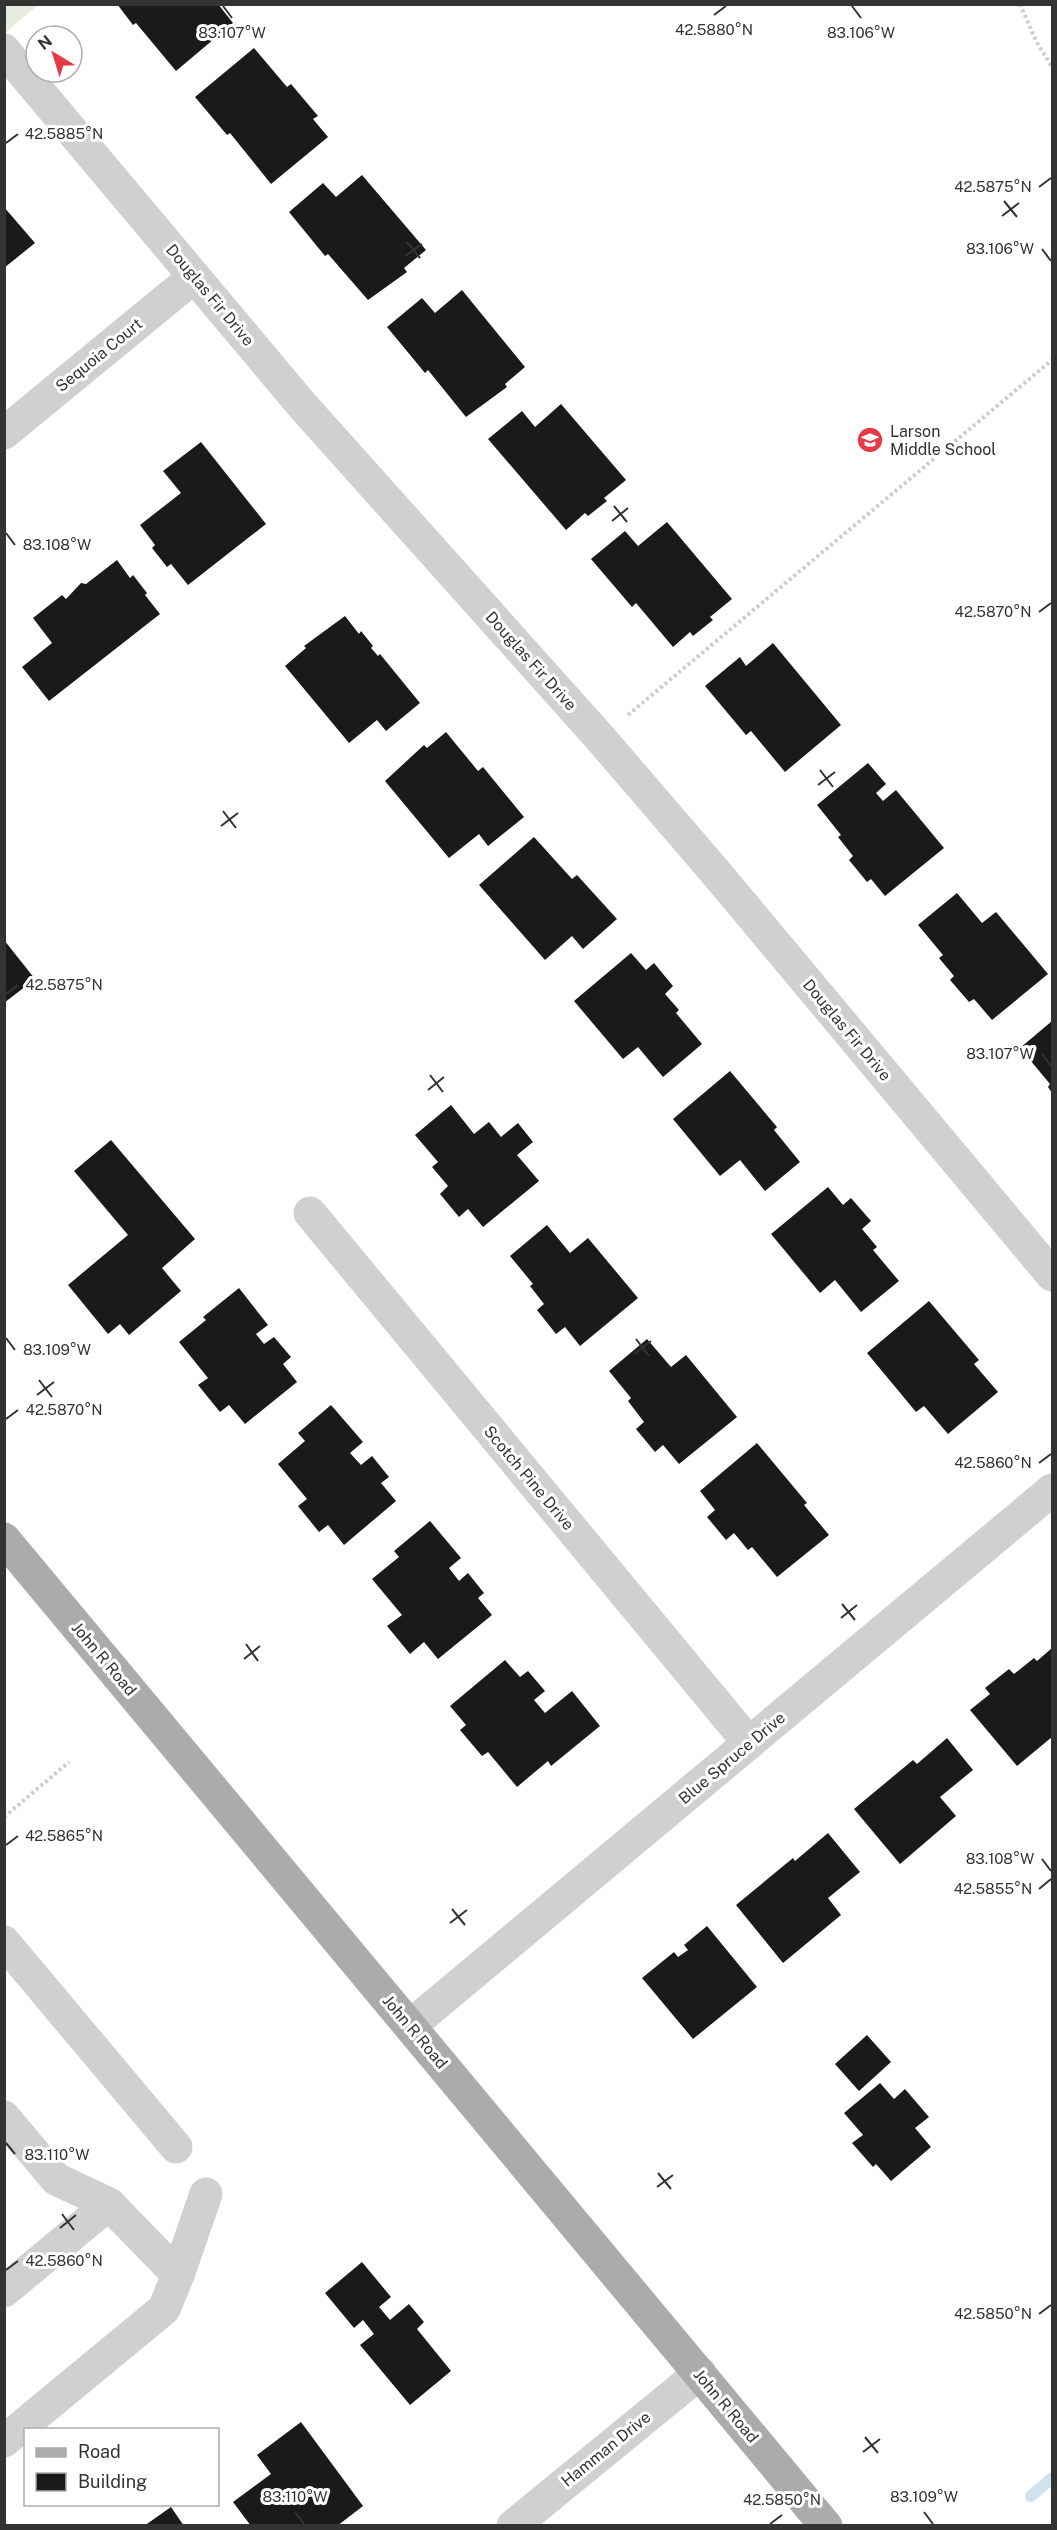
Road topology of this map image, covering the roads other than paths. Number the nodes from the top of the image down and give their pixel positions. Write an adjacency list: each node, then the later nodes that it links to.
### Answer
1 (4, 50): 2 (street, Douglas Fir Drive)
2 (194, 277): 3 (street, Sequoia Court); 5 (street, Douglas Fir Drive)
3 (4, 433)
4 (310, 1213): 8 (street, Scotch Pine Drive)
5 (1053, 1275)
6 (1053, 1490): 8 (street, Blue Spruce Drive)
7 (4, 1539): 10 (main road, John R Road)
8 (749, 1743): 10 (street, Blue Spruce Drive)
9 (4, 1942): 12 (street)
10 (410, 2026): 17 (main road, John R Road)
11 (4, 2117): 14 (street)
12 (176, 2147)
13 (206, 2194): 15 (street)
14 (109, 2204): 15 (street); 16 (street)
15 (178, 2275): 18 (street)
16 (4, 2291)
17 (699, 2373): 19 (street, Hamman Drive); 20 (main road, John R Road)
18 (4, 2441)
19 (513, 2526)
20 (826, 2526)

